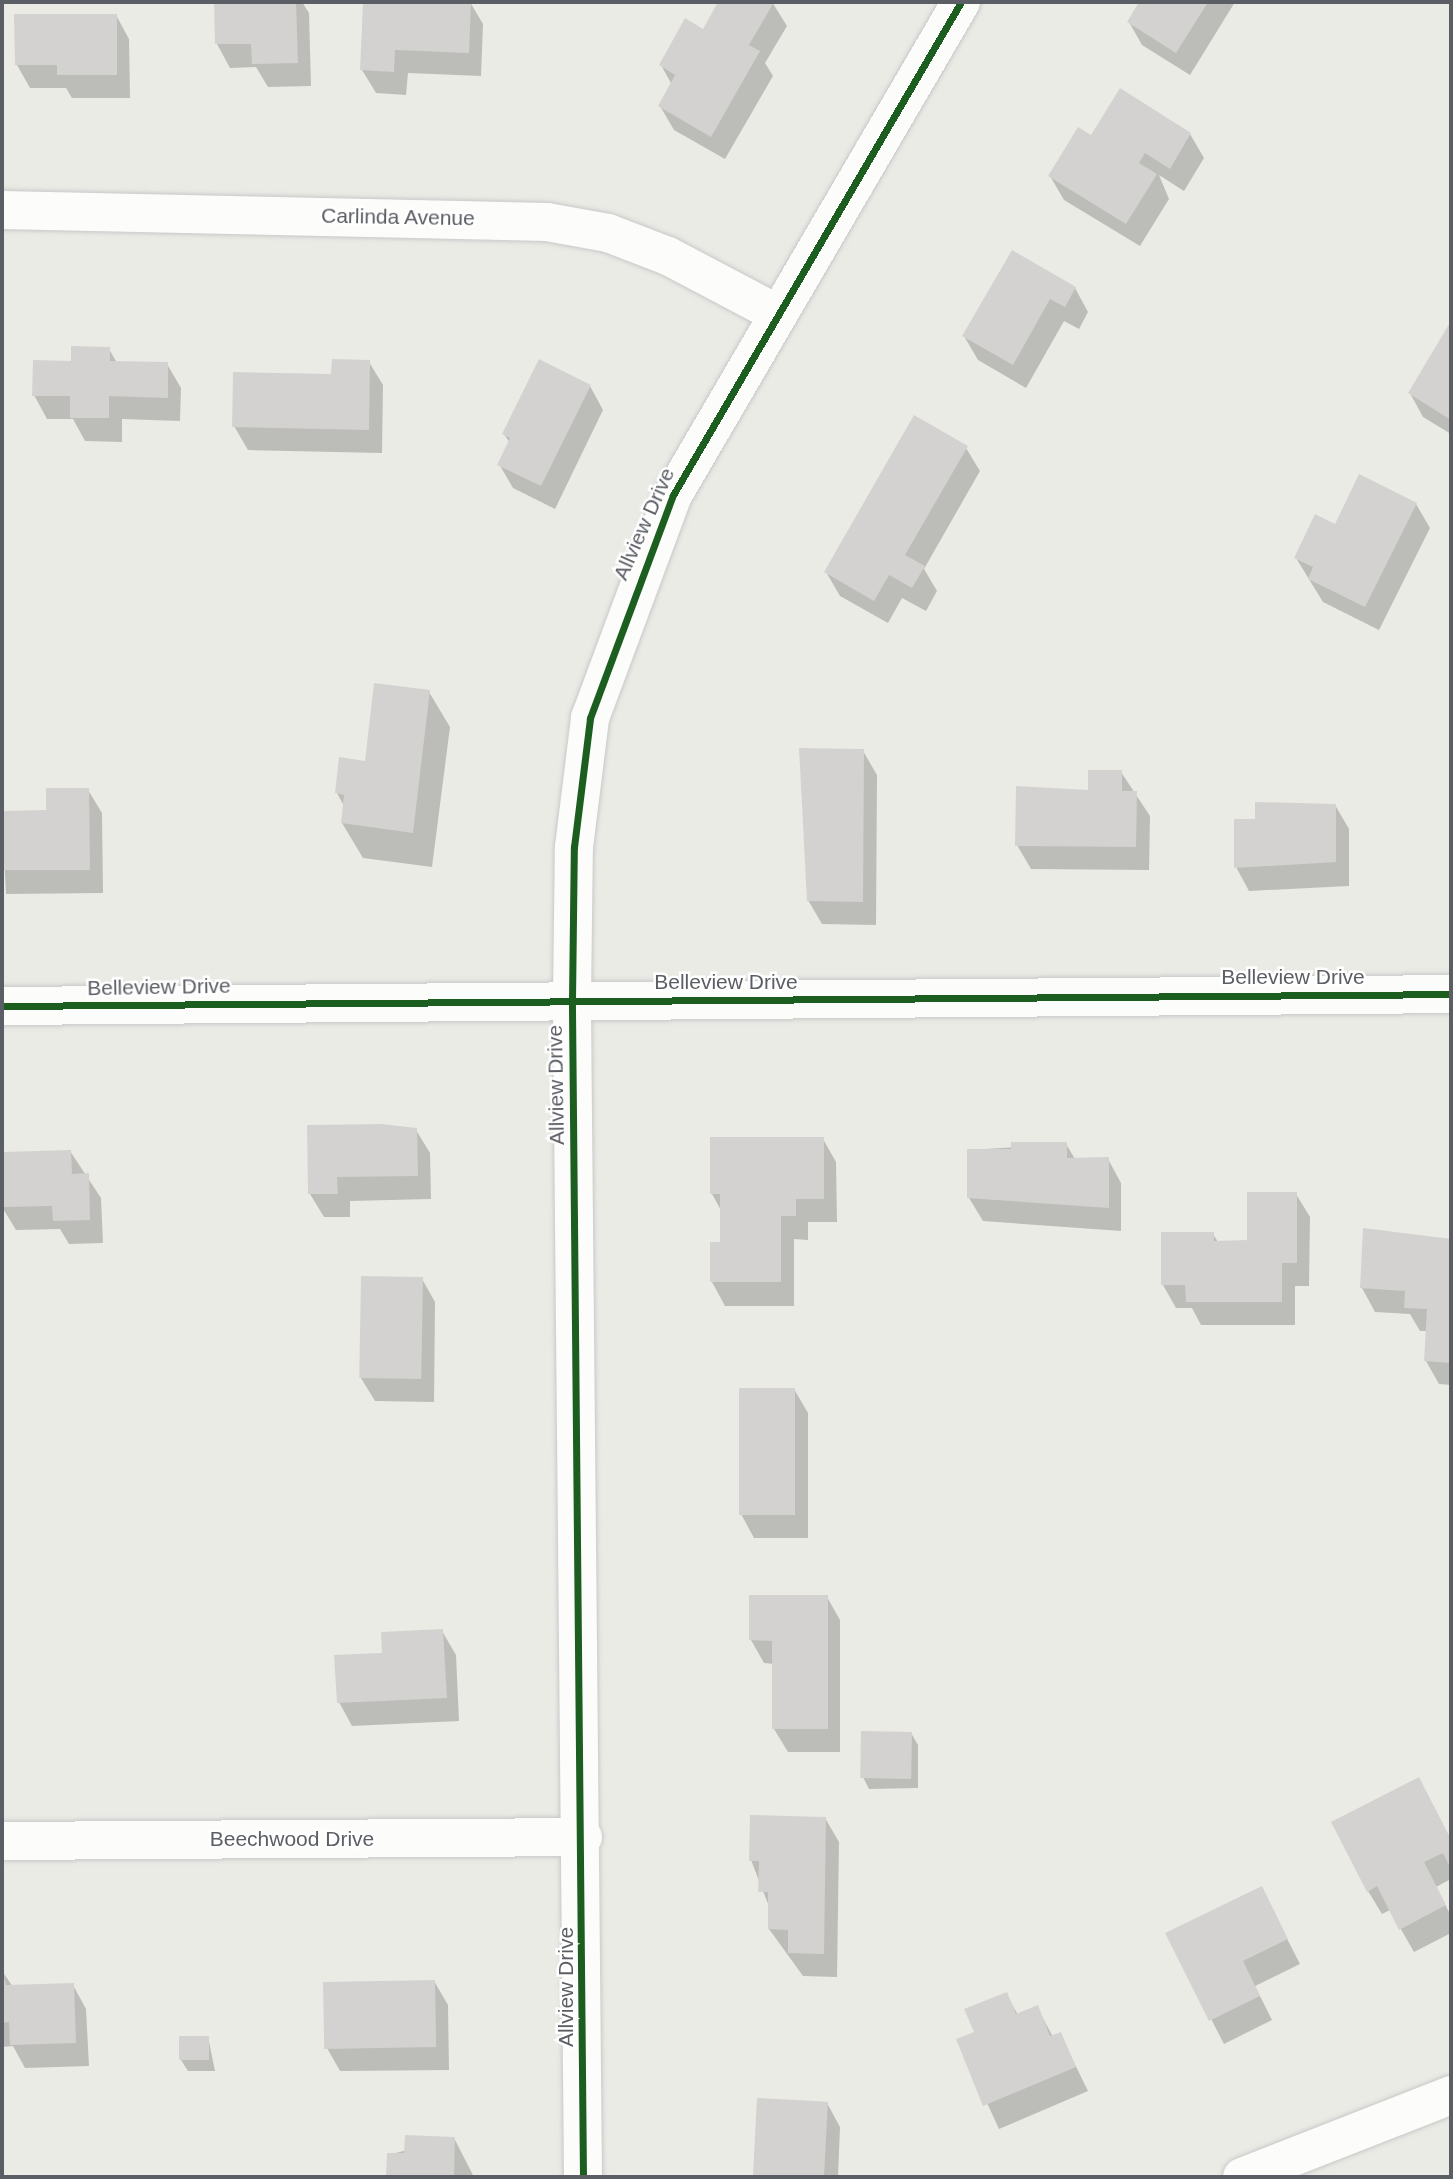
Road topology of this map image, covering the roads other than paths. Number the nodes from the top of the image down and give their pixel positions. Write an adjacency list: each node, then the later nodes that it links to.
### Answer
1 (961, 2): 3 (street, Allview Drive)
2 (2, 210): 3 (street, Carlinda Avenue)
3 (774, 312): 5 (street, Allview Drive)
4 (1451, 994): 5 (street, Belleview Drive)
5 (572, 1000): 6 (street, Belleview Drive); 7 (street, Allview Drive)
6 (2, 1006)
7 (583, 1837): 8 (street, Beechwood Drive); 10 (street, Allview Drive)
8 (2, 1841)
9 (1451, 2095): 11 (street)
10 (583, 2177)
11 (1242, 2177)

